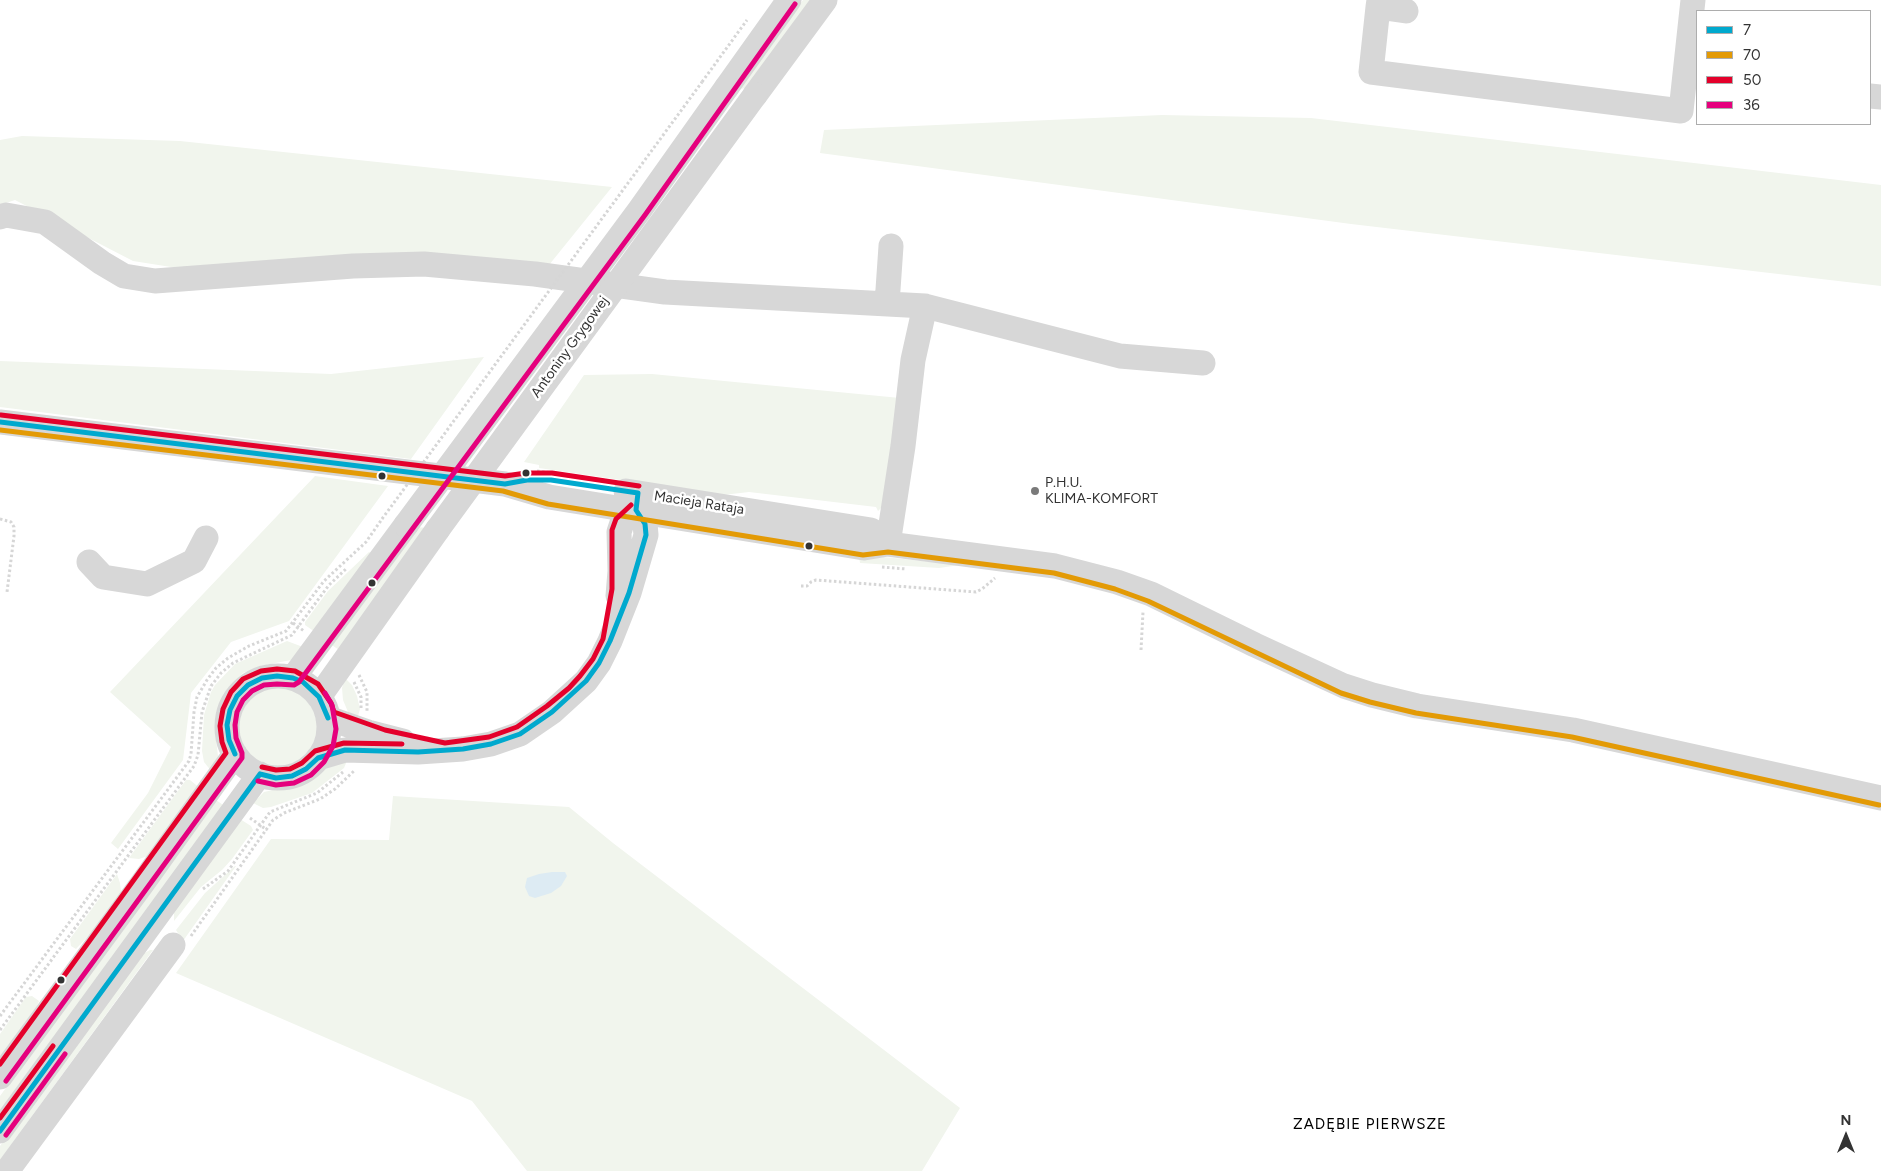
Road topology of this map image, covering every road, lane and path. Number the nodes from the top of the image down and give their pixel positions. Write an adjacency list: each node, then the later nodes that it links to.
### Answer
1 (789, 0): 26 (street, Antoniny Grygowej, bridge)
2 (825, 0): 27 (street, Antoniny Grygowej, bridge)
3 (1693, 0): 7 (street)
4 (1378, 4): 5 (street); 7 (street)
5 (1406, 11)
6 (751, 15): 34 (path, bridge)
7 (1691, 83)
8 (0, 217): 10 (street)
9 (891, 246): 10 (street)
10 (887, 304): 11 (street)
11 (925, 306): 12 (street); 17 (street)
12 (1203, 363)
13 (0, 422): 14 (street, Macieja Rataja)
14 (637, 502): 17 (street, Macieja Rataja); 28 (street)
15 (0, 519): 22 (path)
16 (206, 538): 18 (street)
17 (888, 544): 23 (street, Macieja Rataja)
18 (89, 562)
19 (350, 566): 35 (path)
20 (996, 578): 21 (path)
21 (801, 586)
22 (7, 592)
23 (1144, 592): 24 (path); 32 (street, Macieja Rataja)
24 (1141, 650)
25 (357, 669): 28 (path)
26 (293, 678): 27 (street); 29 (street)
27 (324, 707): 28 (street); 30 (street)
28 (366, 741): 30 (street); 33 (path)
29 (235, 754): 31 (street); 36 (street)
30 (318, 758): 31 (street)
31 (260, 774): 37 (street)
32 (1881, 798)
33 (179, 944): 38 (street)
34 (0, 1016)
35 (0, 1030)
36 (0, 1077)
37 (0, 1131)
38 (7, 1171)

